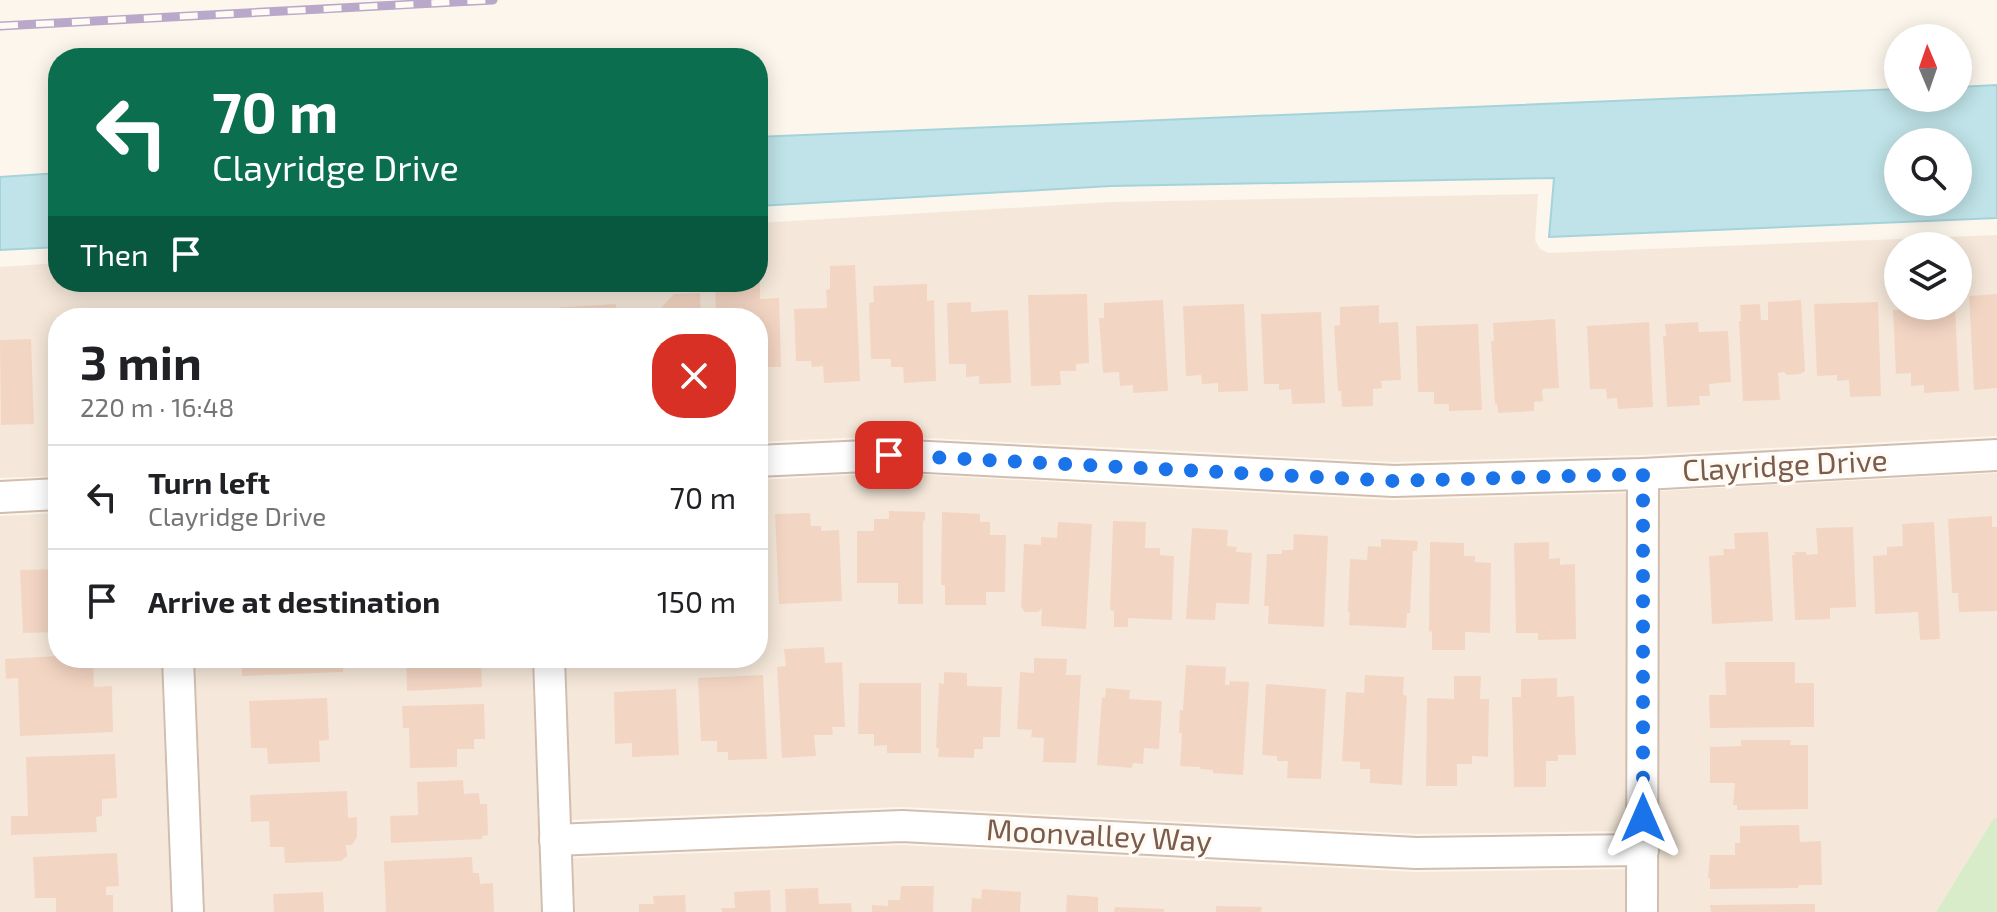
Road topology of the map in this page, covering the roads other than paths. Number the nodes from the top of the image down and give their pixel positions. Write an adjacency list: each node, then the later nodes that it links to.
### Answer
1 (1997, 455): 3 (street, Clayridge Drive)
2 (768, 461): 3 (street, Clayridge Drive)
3 (1643, 474): 9 (street)
4 (48, 495): 5 (street)
5 (0, 497)
6 (178, 668): 10 (street)
7 (549, 668): 8 (street)
8 (555, 840): 9 (street, Moonvalley Way); 11 (street)
9 (1643, 850): 12 (street)
10 (188, 912)
11 (558, 912)
12 (1642, 912)

